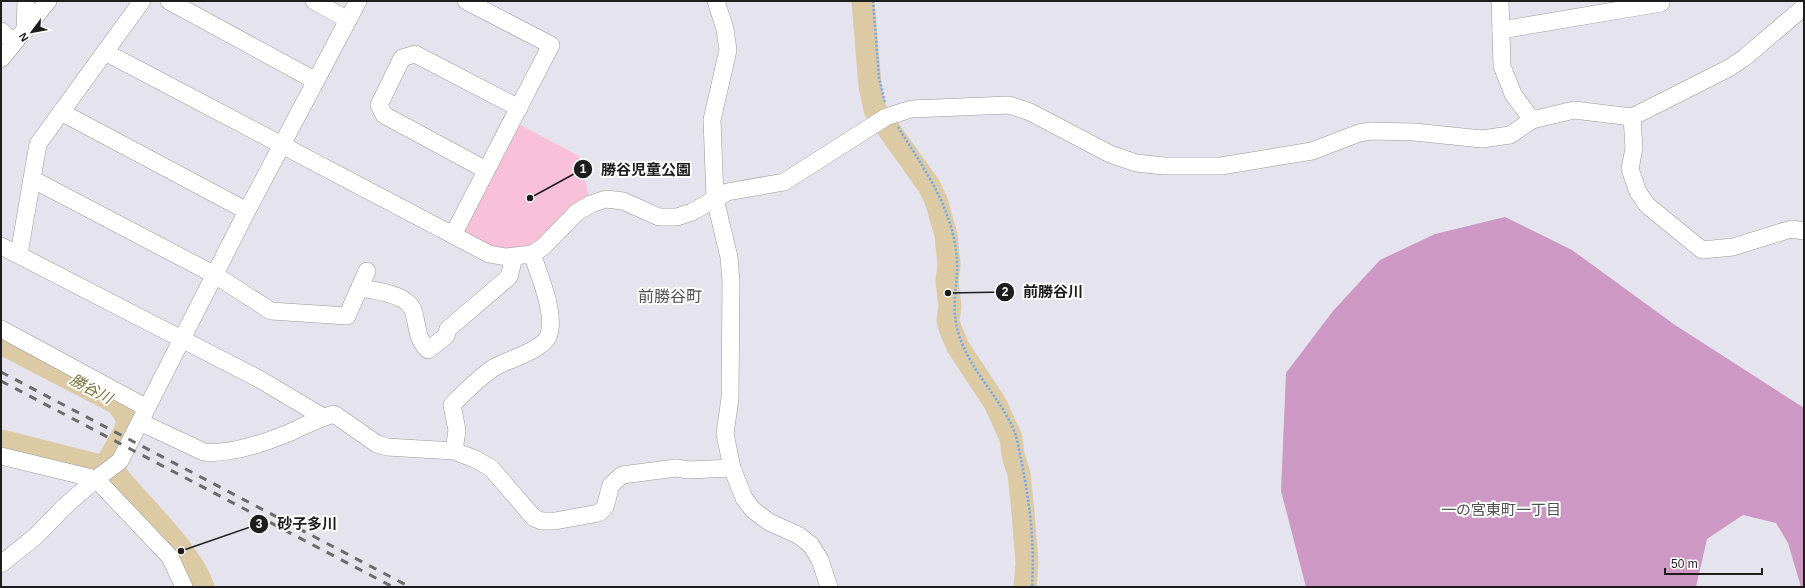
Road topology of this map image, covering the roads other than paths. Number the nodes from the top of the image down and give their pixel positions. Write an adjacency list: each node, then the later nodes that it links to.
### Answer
1 (26, 1): 16 (street)
2 (48, 1): 16 (street)
3 (142, 1): 17 (street)
4 (169, 1): 19 (street)
5 (314, 1): 13 (street)
6 (358, 1): 13 (street)
7 (466, 1): 20 (street)
8 (716, 1): 27 (street)
9 (1500, 1): 14 (street)
10 (1661, 3): 11 (street)
11 (1636, 4): 14 (street)
12 (1804, 6): 22 (street)
13 (348, 20): 19 (street)
14 (1501, 30): 23 (street)
15 (1, 31): 16 (street)
16 (19, 37): 18 (street)
17 (105, 52): 21 (street); 24 (street)
18 (1, 59)
19 (316, 81): 24 (street)
20 (519, 108): 25 (street); 25 (street)
21 (61, 112): 26 (street); 28 (street)
22 (1632, 117): 23 (street); 29 (street)
23 (1532, 120): 27 (street)
24 (282, 145): 28 (street); 30 (street)
25 (486, 170): 30 (street)
26 (32, 179): 32 (street); 36 (street)
27 (715, 199): 33 (street); 44 (street)
28 (248, 211): 36 (street)
29 (1804, 231)
30 (453, 235): 34 (street)
31 (1, 246): 32 (street)
32 (18, 254): 39 (street)
33 (532, 254): 34 (street); 42 (street)
34 (514, 256): 37 (street)
35 (367, 271): 37 (street)
36 (215, 275): 37 (street); 39 (street)
37 (360, 288)
38 (1, 329): 40 (street)
39 (182, 340): 40 (street); 41 (street)
40 (144, 415): 41 (street); 45 (street)
41 (323, 417): 42 (street)
42 (454, 451): 44 (street)
43 (1, 456): 45 (street)
44 (732, 468): 48 (street)
45 (96, 478): 46 (street); 47 (street)
46 (1, 564)
47 (184, 587)
48 (829, 587)

